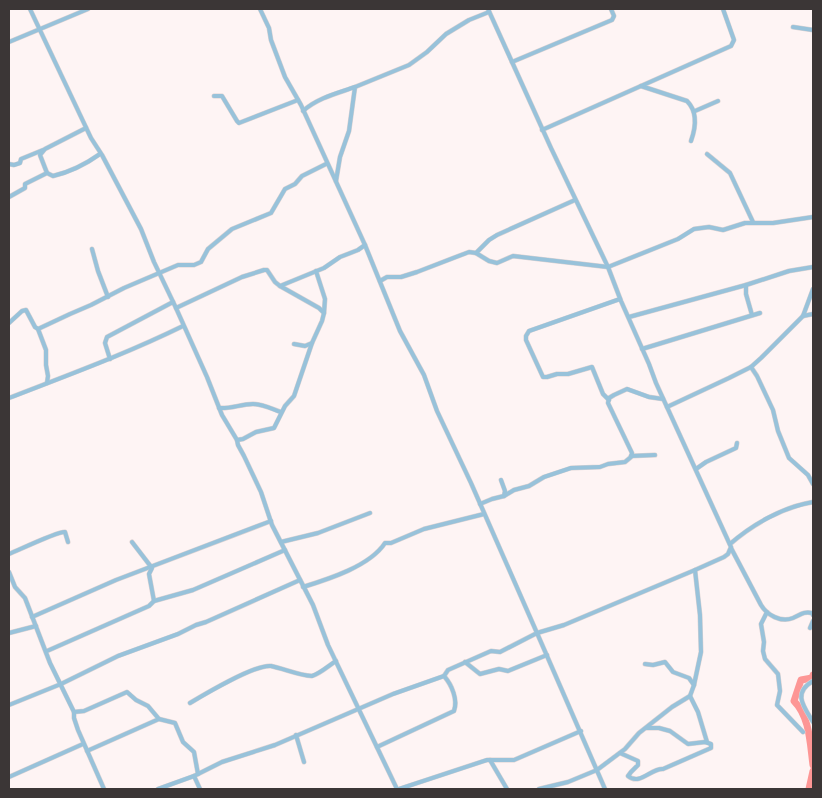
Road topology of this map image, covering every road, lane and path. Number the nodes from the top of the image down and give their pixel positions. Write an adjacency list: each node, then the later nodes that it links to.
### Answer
1 (30, 9): 8 (street)
2 (88, 9): 8 (street)
3 (260, 9): 15 (street)
4 (611, 9): 11 (street)
5 (723, 9): 12 (street)
6 (489, 10): 11 (street); 13 (street)
7 (793, 27): 9 (street)
8 (39, 29): 10 (street); 19 (street)
9 (813, 30)
10 (9, 42)
11 (512, 62): 20 (street)
12 (641, 86): 18 (street); 20 (street)
13 (355, 87): 17 (street); 28 (street)
14 (214, 96): 15 (street)
15 (298, 100): 17 (street)
16 (718, 101): 18 (street)
17 (303, 111): 26 (street)
18 (695, 111): 21 (street)
19 (86, 128): 22 (street); 23 (street)
20 (542, 130): 30 (street)
21 (691, 141)
22 (45, 149): 25 (street); 27 (street)
23 (100, 154): 27 (street); 39 (street)
24 (707, 154): 32 (street)
25 (9, 164)
26 (326, 164): 28 (street); 39 (street)
27 (47, 173): 29 (street)
28 (336, 181): 33 (street)
29 (9, 197)
30 (575, 200): 35 (street); 36 (street)
31 (813, 217): 32 (street)
32 (753, 222): 36 (street)
33 (365, 245): 38 (street); 40 (street)
34 (92, 249): 44 (street)
35 (476, 253): 36 (street); 40 (street)
36 (608, 267): 45 (street)
37 (813, 267): 41 (street)
38 (316, 271): 42 (street); 48 (street)
39 (159, 273): 44 (street); 46 (street)
40 (380, 281): 78 (street)
41 (746, 285): 51 (street); 53 (street)
42 (280, 286): 47 (street); 48 (street)
43 (813, 289): 52 (street)
44 (108, 297): 56 (street)
45 (620, 298): 53 (street); 65 (street)
46 (173, 302): 47 (street); 60 (street)
47 (176, 308): 55 (street)
48 (324, 313): 57 (street)
49 (760, 313): 51 (street)
50 (813, 314): 52 (street)
51 (752, 315): 59 (street)
52 (803, 316): 61 (street)
53 (629, 317): 59 (street)
54 (9, 323): 56 (street)
55 (183, 326): 60 (street); 67 (street)
56 (38, 329): 62 (street)
57 (312, 343): 58 (street); 68 (street)
58 (294, 344)
59 (642, 349): 64 (street)
60 (110, 359): 62 (street)
61 (750, 367): 66 (street); 75 (street)
62 (47, 383): 63 (street)
63 (9, 398)
64 (663, 398): 65 (street); 66 (street)
65 (609, 400): 72 (street)
66 (667, 407): 73 (street)
67 (220, 408): 68 (street); 69 (street)
68 (281, 412): 69 (street)
69 (237, 440): 81 (street)
70 (737, 444): 73 (street)
71 (655, 455): 72 (street)
72 (631, 456): 76 (street)
73 (696, 469): 85 (street)
74 (501, 480): 76 (street)
75 (813, 484)
76 (504, 496): 78 (street)
77 (813, 502): 85 (street)
78 (480, 504): 80 (street)
79 (370, 513): 84 (street)
80 (484, 514): 92 (street); 101 (street)
81 (270, 521): 84 (street); 88 (street)
82 (68, 542): 87 (street)
83 (132, 542): 88 (street)
84 (281, 542): 86 (street)
85 (730, 545): 89 (street); 94 (street)
86 (285, 550): 91 (street); 93 (street)
87 (9, 554)
88 (152, 568): 93 (street); 96 (street)
89 (696, 570): 101 (street); 110 (street)
90 (9, 572): 96 (street)
91 (300, 580): 92 (street); 109 (street)
92 (303, 586): 104 (street)
93 (154, 601): 102 (street)
94 (767, 612): 95 (street); 120 (street)
95 (813, 615)
96 (32, 617): 98 (street)
97 (813, 622): 99 (street)
98 (36, 626): 100 (street); 102 (street)
99 (810, 628)
100 (9, 633)
101 (537, 633): 103 (street); 105 (street)
102 (47, 651): 109 (street)
103 (547, 656): 105 (street); 119 (street)
104 (336, 661): 112 (street); 114 (street)
105 (465, 662): 107 (street)
106 (645, 664): 110 (street)
107 (444, 676): 114 (street); 124 (street)
108 (813, 681): 117 (street)
109 (61, 684): 113 (street); 115 (street)
110 (694, 685): 111 (street)
111 (690, 696): 118 (street); 122 (street)
112 (190, 702)
113 (9, 705)
114 (360, 710): 121 (street); 124 (street)
115 (74, 712): 116 (street); 123 (street)
116 (159, 719): 125 (street); 130 (street)
117 (813, 722)
118 (647, 728): 122 (street); 126 (street)
119 (581, 731): 127 (street); 129 (street)
120 (804, 732)
121 (296, 735): 128 (street); 130 (street)
122 (707, 742): 126 (street)
123 (83, 744): 125 (street); 131 (street)
124 (377, 747): 135 (street)
125 (87, 751): 132 (street)
126 (620, 753): 129 (street)
127 (490, 760): 135 (street); 136 (street)
128 (304, 762)
129 (597, 770): 137 (street); 138 (street)
130 (196, 775): 133 (street); 134 (street)
131 (9, 776)
132 (104, 789)
133 (158, 789)
134 (200, 789)
135 (398, 789)
136 (507, 789)
137 (539, 789)
138 (605, 789)

